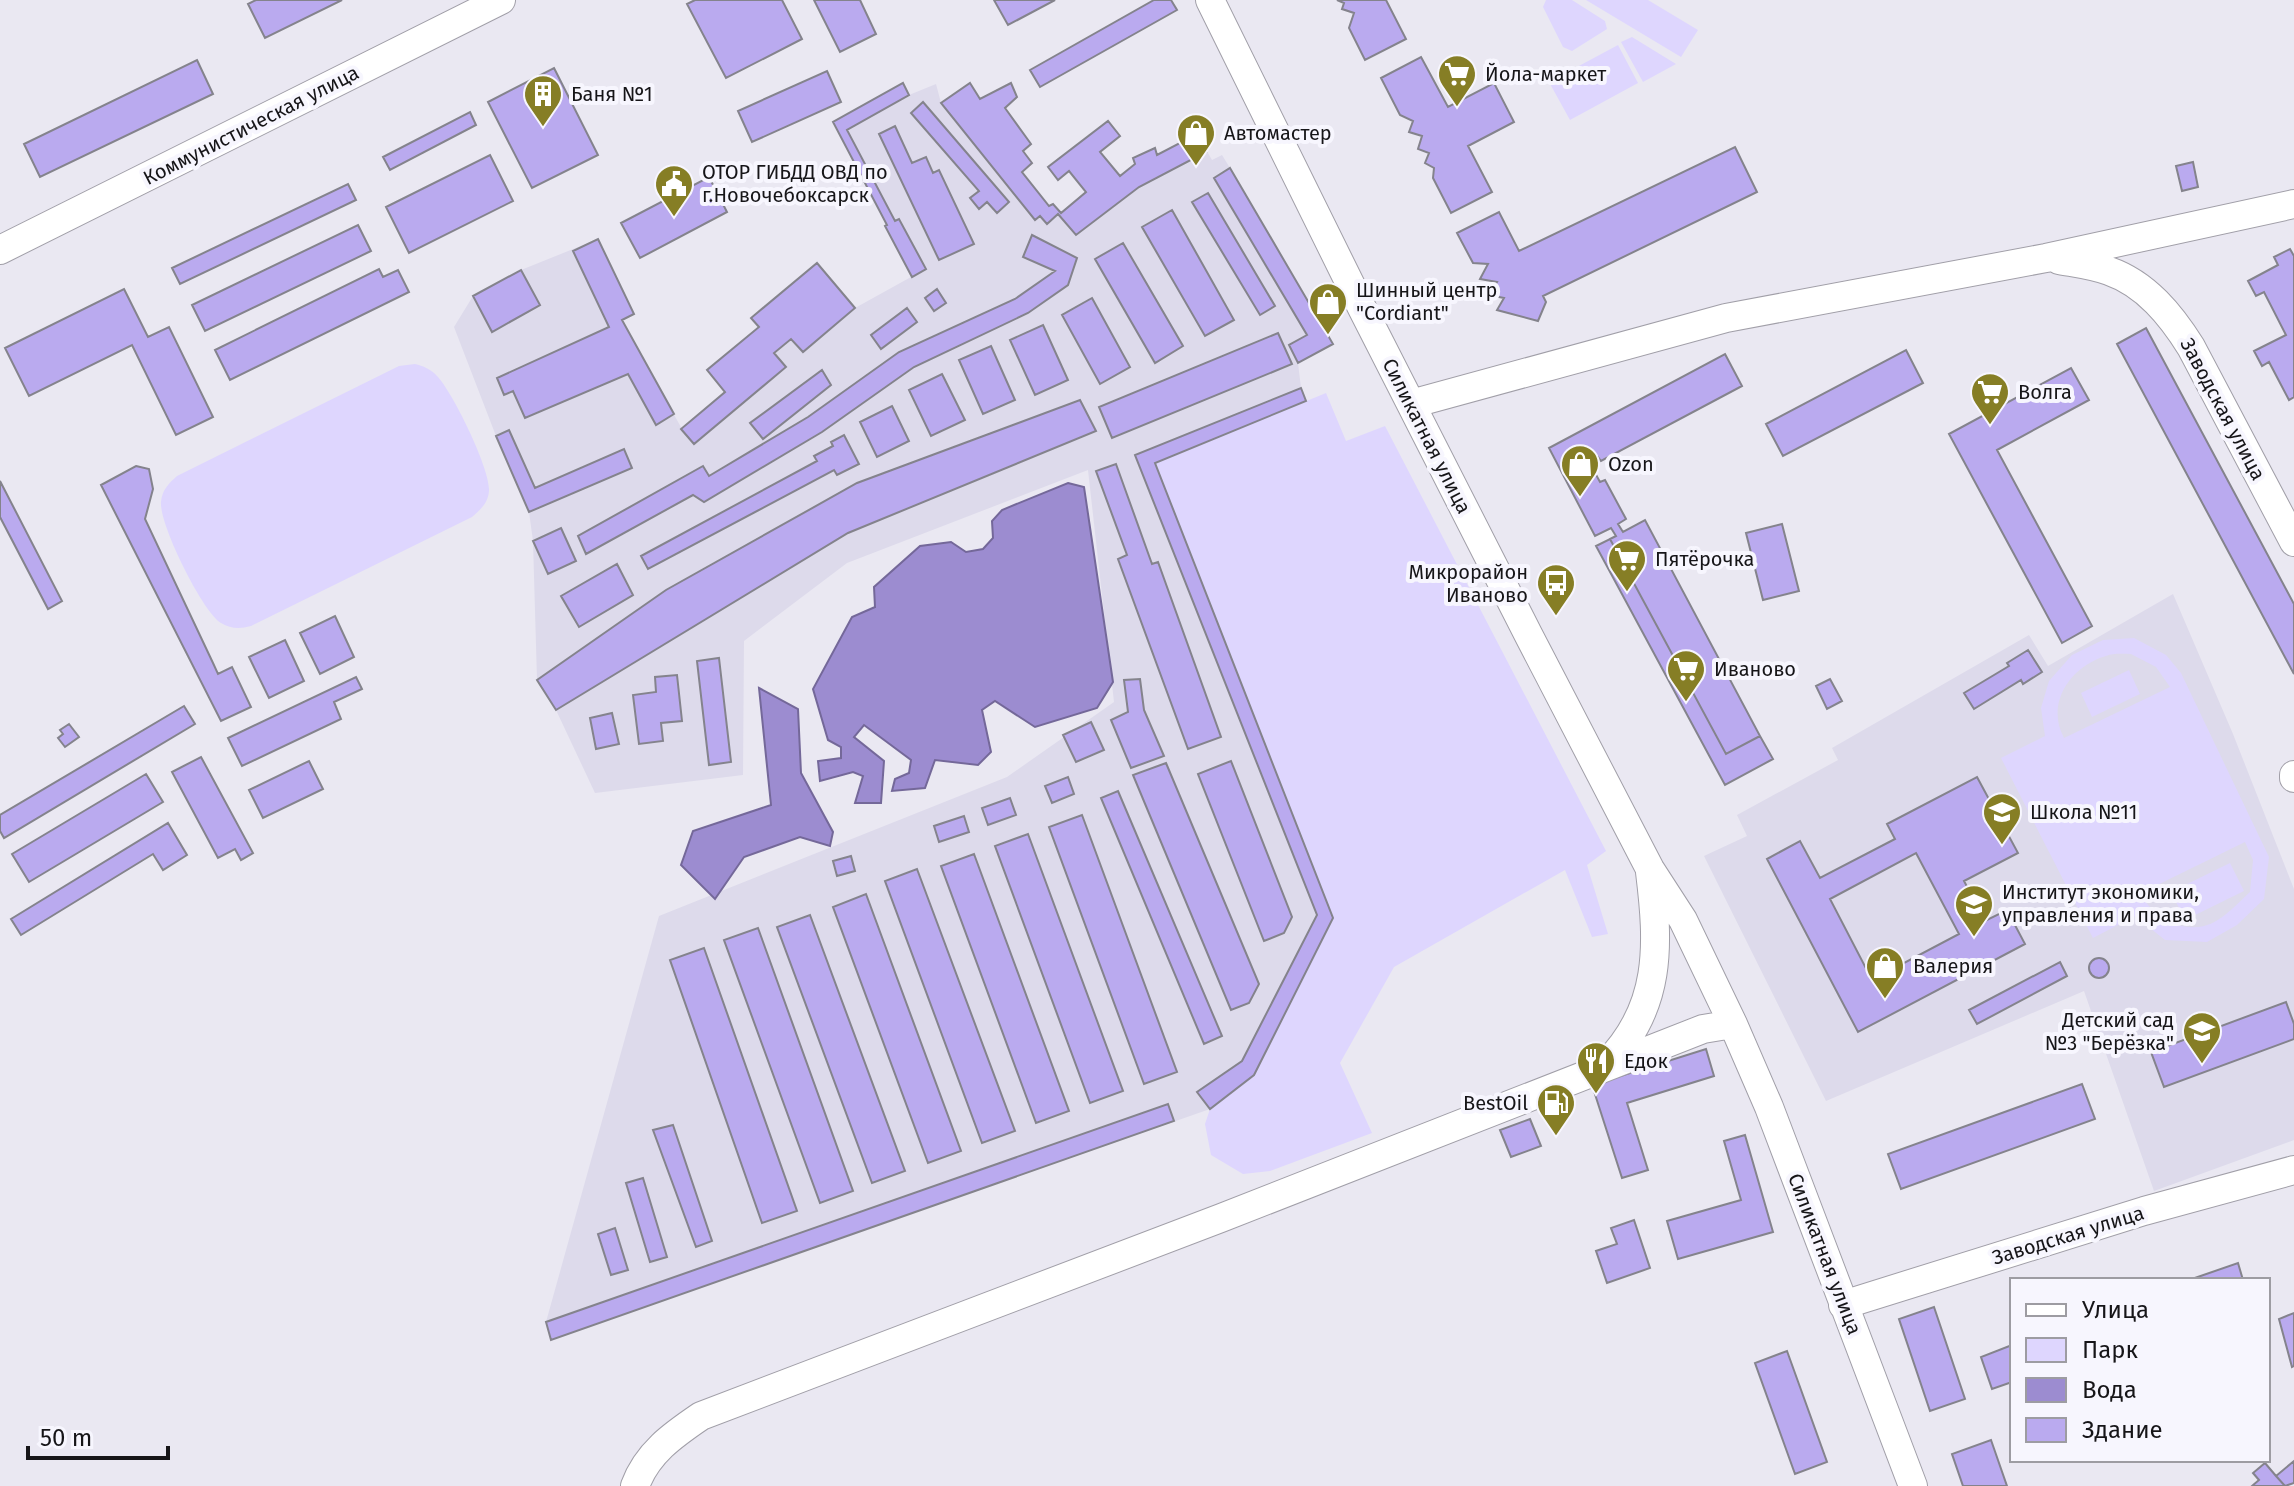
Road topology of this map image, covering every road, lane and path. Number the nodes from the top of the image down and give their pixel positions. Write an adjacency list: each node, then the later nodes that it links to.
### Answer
1 (1210, 0): 6 (street, Силикатная улица)
2 (484, 4): 4 (street, Коммунистическая улица)
3 (2294, 204): 5 (street)
4 (0, 250)
5 (2046, 258): 6 (street); 7 (street, Заводская улица)
6 (1411, 404): 8 (street, Силикатная улица)
7 (2294, 542)
8 (1650, 869): 9 (street, Силикатная улица); 10 (street)
9 (1733, 1024): 10 (street); 12 (street, Силикатная улица)
10 (1603, 1068): 13 (street)
11 (2294, 1170): 12 (street, Заводская улица)
12 (1843, 1305): 14 (street, Силикатная улица)
13 (635, 1486)
14 (1913, 1486)

